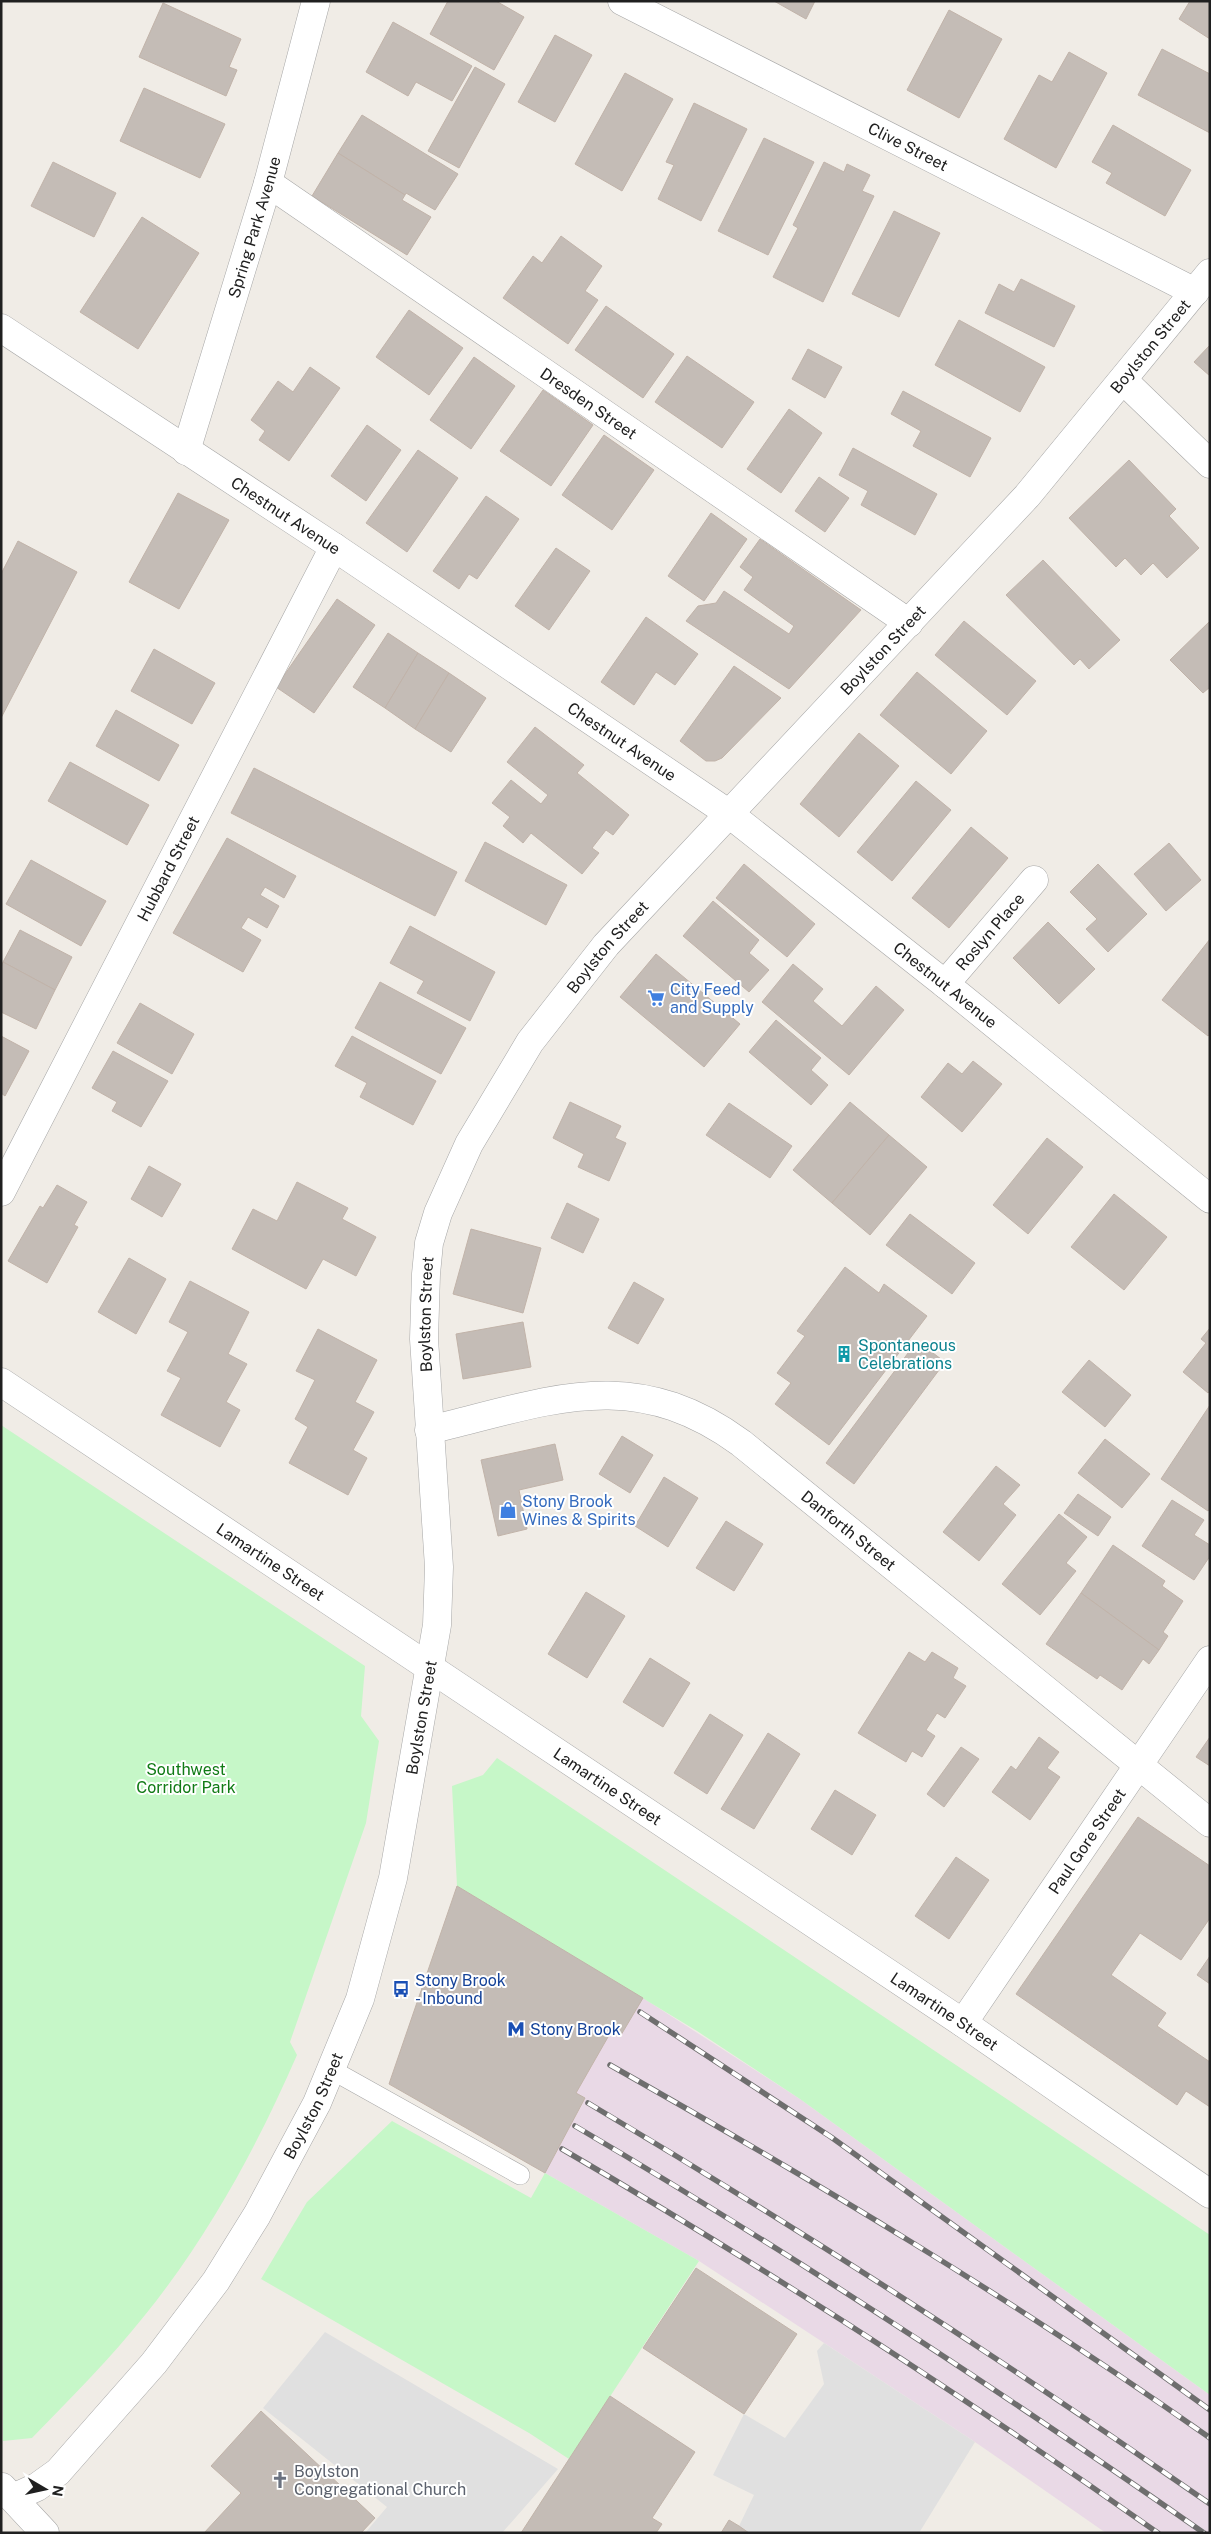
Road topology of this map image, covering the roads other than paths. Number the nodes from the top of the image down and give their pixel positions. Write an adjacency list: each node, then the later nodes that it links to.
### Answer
1 (316, 1): 3 (street, Spring Park Avenue)
2 (622, 1): 4 (street, Clive Street)
3 (268, 184): 7 (street, Spring Park Avenue); 10 (street, Dresden Street)
4 (1202, 282): 6 (street, Boylston Street)
5 (1, 328): 7 (street, Chestnut Avenue)
6 (1123, 380): 8 (street); 10 (street, Boylston Street)
7 (186, 451): 9 (street, Chestnut Avenue)
8 (1210, 464)
9 (334, 546): 11 (street, Chestnut Avenue); 14 (street, Hubbard Street)
10 (908, 623): 11 (street, Boylston Street)
11 (728, 813): 13 (street, Chestnut Avenue); 17 (street, Boylston Street)
12 (1034, 880): 13 (street, Roslyn Place)
13 (945, 984): 15 (street, Chestnut Avenue)
14 (1, 1192)
15 (1210, 1200)
16 (1, 1382): 19 (street, Lamartine Street)
17 (429, 1430): 19 (street, Boylston Street); 20 (street, Danforth Street)
18 (1210, 1660): 20 (street, Paul Gore Street)
19 (431, 1668): 22 (street, Lamartine Street); 23 (street, Boylston Street)
20 (1138, 1765): 21 (street, Danforth Street); 22 (street, Paul Gore Street)
21 (1210, 1823)
22 (963, 2023): 25 (street, Lamartine Street)
23 (332, 2070): 24 (lane); 26 (street, Boylston Street)
24 (520, 2175)
25 (1210, 2194)
26 (5, 2496): 27 (street)
27 (45, 2533)

